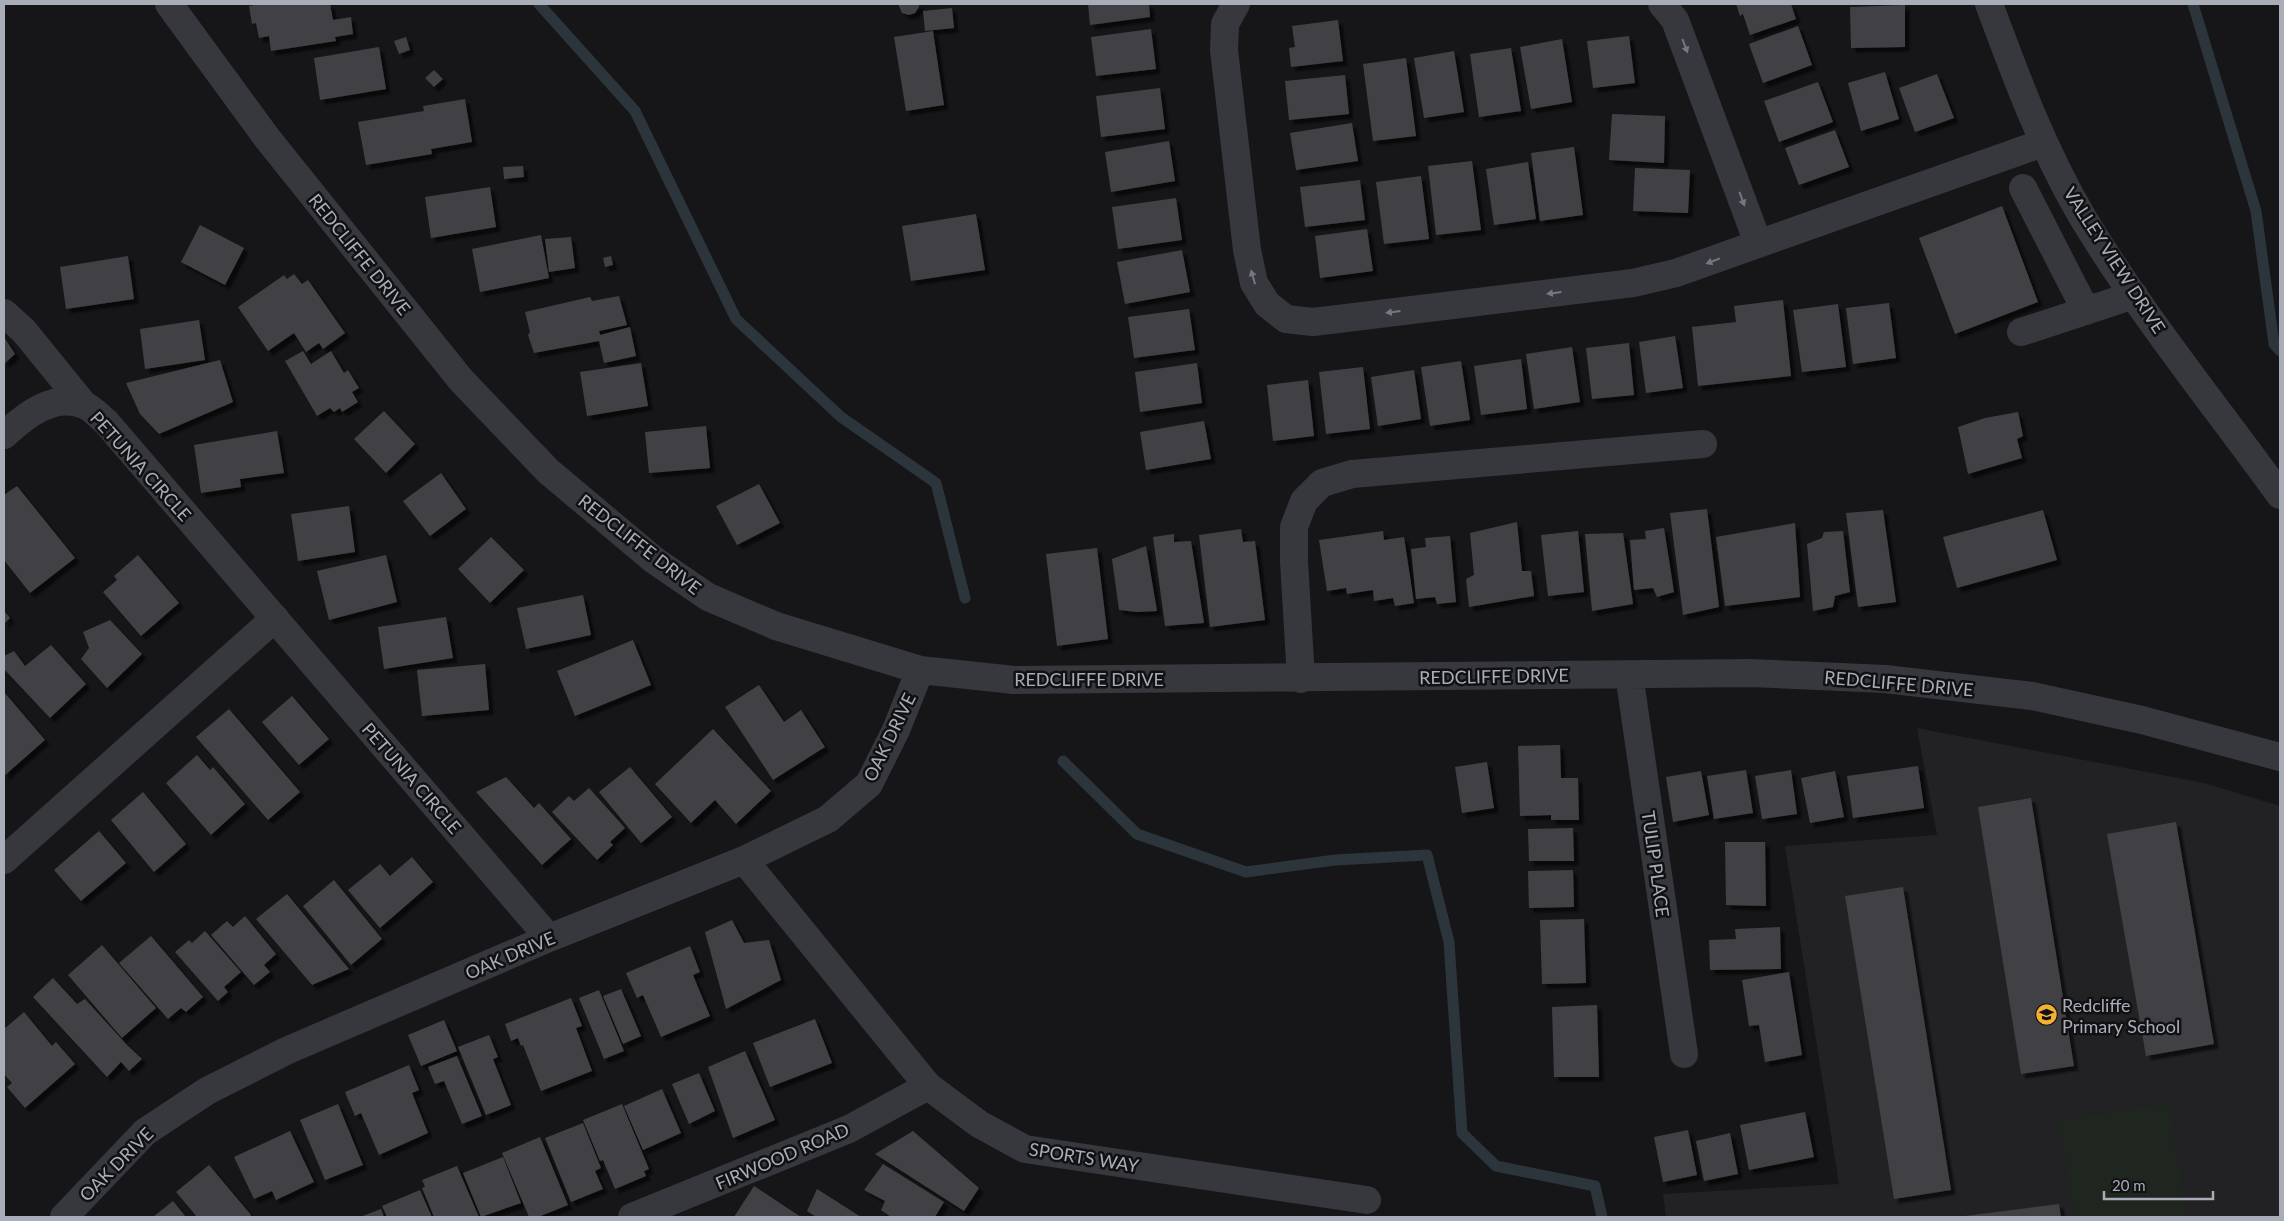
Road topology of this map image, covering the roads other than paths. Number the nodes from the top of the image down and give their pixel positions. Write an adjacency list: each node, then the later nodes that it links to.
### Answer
1 (169, 4): 17 (street, REDCLIFFE DRIVE)
2 (1236, 4): 7 (street, one-way to 2)
3 (1662, 4): 7 (street, one-way to 7)
4 (1989, 4): 5 (street, VALLEY VIEW DRIVE)
5 (2043, 143): 7 (street); 8 (street, VALLEY VIEW DRIVE)
6 (2023, 188): 9 (street)
7 (1758, 243)
8 (2134, 295): 9 (street); 15 (street, VALLEY VIEW DRIVE)
9 (2086, 311): 11 (street)
10 (4, 313): 12 (street)
11 (2021, 332)
12 (84, 405): 13 (street, PETUNIA CIRCLE); 16 (street, PETUNIA CIRCLE)
13 (4, 435)
14 (1703, 444): 19 (street)
15 (2280, 495)
16 (275, 618): 21 (street); 23 (street, PETUNIA CIRCLE)
17 (920, 670): 19 (street, REDCLIFFE DRIVE); 22 (street, OAK DRIVE)
18 (1628, 674): 19 (street, REDCLIFFE DRIVE); 20 (street, REDCLIFFE DRIVE); 24 (street, TULIP PLACE)
19 (1301, 679)
20 (2280, 757)
21 (4, 860)
22 (744, 860): 23 (street, OAK DRIVE); 25 (street, SPORTS WAY)
23 (549, 938): 27 (street, OAK DRIVE)
24 (1684, 1054)
25 (928, 1086): 26 (street, SPORTS WAY); 28 (street, FIRWOOD ROAD)
26 (1367, 1200)
27 (64, 1217)
28 (632, 1217)

